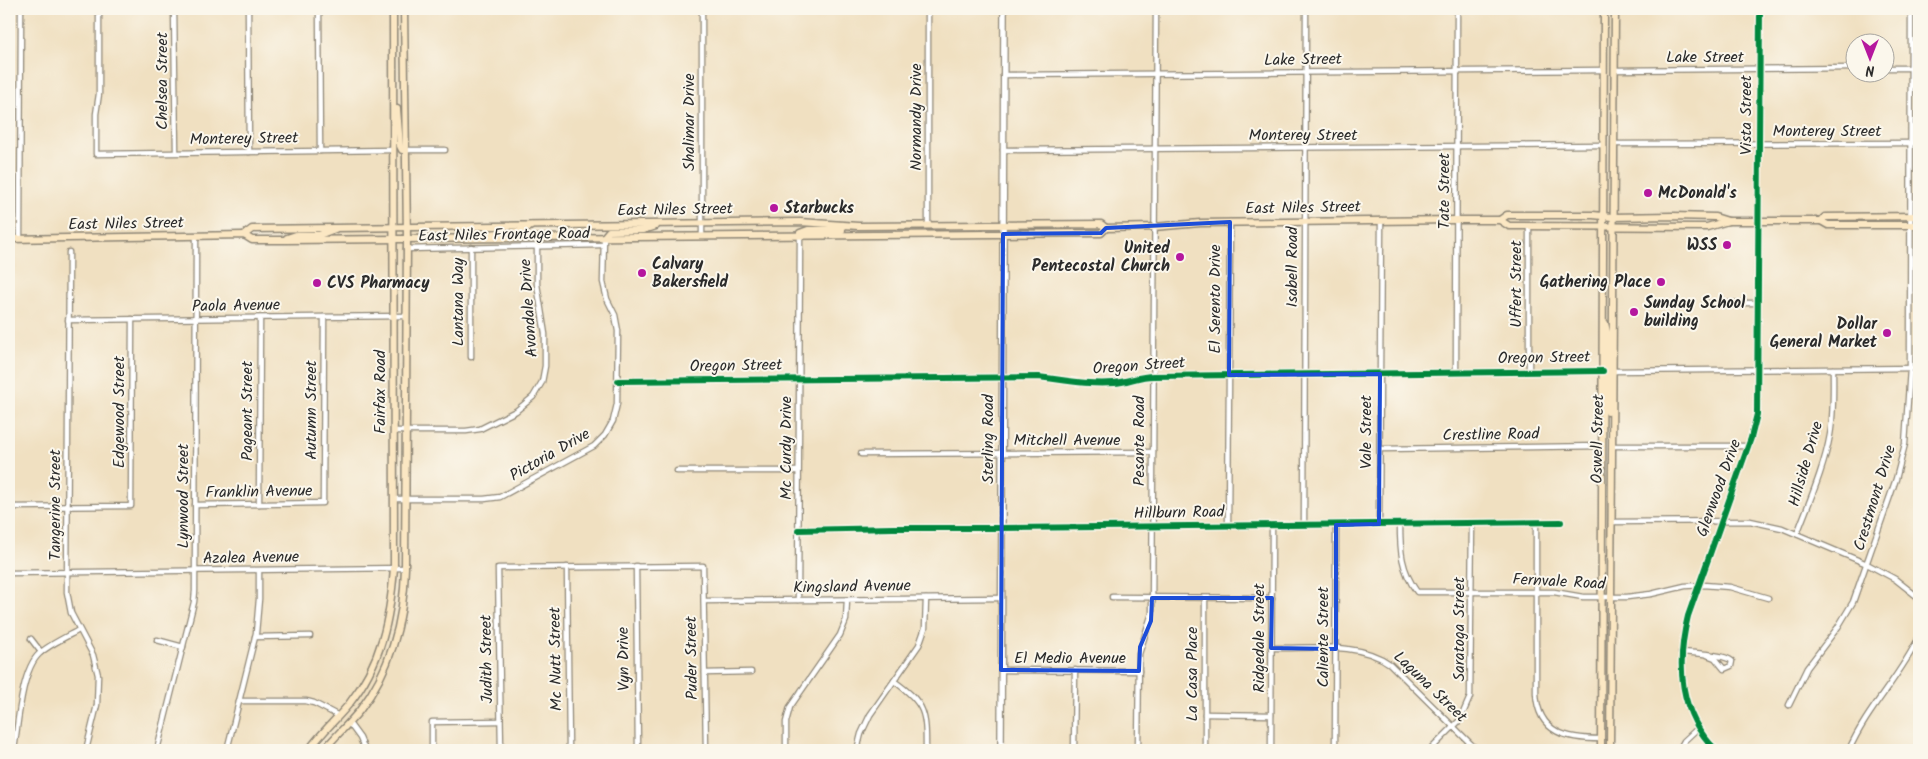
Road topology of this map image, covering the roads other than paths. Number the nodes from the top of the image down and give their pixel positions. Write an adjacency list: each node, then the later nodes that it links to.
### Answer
1 (20, 9): 84 (street)
2 (100, 9): 43 (street, Monterey Street)
3 (174, 9): 43 (street, Chelsea Street)
4 (248, 9): 44 (street)
5 (319, 9): 42 (street)
6 (393, 9): 29 (main road, Fairfax Road)
7 (404, 9): 39 (main road, Fairfax Road)
8 (702, 9): 57 (street, Shalimar Drive)
9 (928, 9): 66 (street, Normandy Drive)
10 (1004, 9): 28 (street, Sterling Road)
11 (1156, 9): 27 (street, Pesante Road)
12 (1306, 9): 26 (street, Isabell Road)
13 (1457, 9): 25 (street, Tate Street)
14 (1604, 9): 23 (main road, Oswell Street)
15 (1615, 9): 24 (main road, Oswell Street)
16 (1760, 9): 22 (street, Vista Street)
17 (1911, 9): 20 (street, Crestmont Drive)
18 (1846, 68): 22 (street, Lake Street)
19 (1896, 68): 20 (street)
20 (1911, 68): 21 (street); 30 (street, Crestmont Drive)
21 (1919, 68)
22 (1760, 69): 24 (street, Lake Street); 33 (street, Vista Street)
23 (1604, 70): 25 (street, Lake Street); 34 (main road, Oswell Street)
24 (1615, 70): 32 (main road, Oswell Street)
25 (1457, 71): 26 (street, Lake Street); 35 (street, Tate Street)
26 (1306, 73): 27 (street, Lake Street); 36 (street, Isabell Road)
27 (1154, 74): 28 (street, Lake Street); 37 (street, Pesante Road)
28 (1003, 75): 41 (street, Sterling Road)
29 (393, 98): 38 (main road, Fairfax Road); 39 (main road)
30 (1911, 143): 31 (street, Monterey Street); 33 (street, Monterey Street); 45 (street, Crestmont Drive)
31 (1919, 143)
32 (1614, 144): 33 (street, Monterey Street); 48 (main road, Oswell Street)
33 (1759, 144): 56 (street, Vista Street)
34 (1604, 145): 35 (street, Monterey Street); 47 (main road, Oswell Street)
35 (1456, 146): 36 (street, Monterey Street); 50 (street, Tate Street)
36 (1305, 147): 37 (street, Monterey Street); 52 (street, Isabell Road)
37 (1154, 149): 41 (street, Monterey Street); 70 (street, Pesante Road)
38 (393, 150): 42 (street, Monterey Street); 63 (main road, Fairfax Road)
39 (406, 150): 40 (street); 64 (main road, Fairfax Road)
40 (445, 150)
41 (1003, 150): 61 (street, Sterling Road)
42 (320, 151): 44 (street, Monterey Street)
43 (176, 152): 44 (street, Monterey Street)
44 (249, 152)
45 (1910, 216): 46 (main road, East Niles Street); 54 (main road, East Niles Street); 59 (street, Crestmont Drive)
46 (1919, 216)
47 (1604, 217): 48 (main road, East Niles Street); 51 (main road, East Niles Street); 68 (main road, Oswell Street)
48 (1612, 217): 53 (main road, East Niles Street); 71 (main road, Oswell Street)
49 (1381, 220): 50 (main road, East Niles Street); 52 (main road, East Niles Street); 111 (street, Vale Street)
50 (1456, 220): 51 (main road, East Niles Street); 109 (street, Tate Street)
51 (1500, 220): 67 (main road, East Niles Street)
52 (1305, 221): 55 (main road, East Niles Street); 110 (street, Isabell Road)
53 (1728, 221): 56 (main road, East Niles Street); 71 (main road, East Niles Street)
54 (1821, 221): 56 (main road, East Niles Street); 59 (main road, East Niles Street)
55 (1230, 222): 70 (main road, East Niles Street); 112 (street, El Serento Drive)
56 (1759, 222): 91 (street, Glenwood Drive)
57 (702, 223): 58 (main road, East Niles Street); 65 (main road, East Niles Street); 77 (street, Shalimar Drive)
58 (662, 224): 60 (main road, East Niles Street); 79 (main road)
59 (1910, 224): 62 (main road, East Niles Street); 102 (street, Crestmont Drive)
60 (532, 225): 64 (main road, East Niles Street); 82 (main road)
61 (1004, 225): 66 (main road, East Niles Street); 72 (main road, East Niles Street); 74 (street, Sterling Road)
62 (1919, 225)
63 (394, 226): 64 (main road, East Niles Street); 69 (main road, East Niles Street); 80 (main road, Fairfax Road)
64 (406, 226): 81 (main road, Fairfax Road)
65 (852, 226): 66 (main road, East Niles Street); 76 (main road)
66 (928, 226): 73 (main road)
67 (1529, 226): 68 (main road, East Niles Street); 108 (street, Uffert Street)
68 (1604, 226): 71 (main road, East Niles Street); 93 (main road, Oswell Street)
69 (339, 227): 75 (main road, East Niles Street); 85 (main road)
70 (1154, 227): 72 (main road, East Niles Street); 113 (street, Pesante Road)
71 (1612, 227): 107 (main road, Oswell Street)
72 (1106, 228): 74 (main road, East Niles Street)
73 (882, 234): 74 (main road, East Niles Street); 76 (main road, East Niles Street)
74 (1004, 234): 114 (street, Sterling Road)
75 (244, 235): 78 (main road, East Niles Street); 85 (main road, East Niles Street)
76 (800, 235): 77 (main road, East Niles Street); 115 (street, Mc Curdy Drive)
77 (702, 236): 79 (main road, East Niles Street)
78 (196, 237): 84 (main road, East Niles Street); 97 (street, Lynwood Street)
79 (604, 237): 82 (main road, East Niles Street); 87 (street, Pictoria Drive)
80 (394, 238): 81 (main road, East Niles Street); 85 (main road, East Niles Street); 94 (main road, Fairfax Road)
81 (407, 238): 82 (main road, East Niles Street); 89 (main road, Fairfax Road)
82 (472, 238)
83 (9, 239): 84 (main road, East Niles Street)
84 (20, 239)
85 (285, 240)
86 (537, 246): 87 (street, East Niles Frontage Road); 88 (street, East Niles Frontage Road); 119 (street, Avondale Drive)
87 (603, 246): 116 (street, Pictoria Drive)
88 (471, 247): 89 (street, East Niles Frontage Road); 101 (street, Lantana Way)
89 (406, 249): 95 (main road, Fairfax Road)
90 (69, 252): 100 (street, Tangerine Street)
91 (1758, 303): 92 (street); 105 (street, Glenwood Drive)
92 (1705, 304)
93 (1603, 314): 106 (main road, Oswell Street); 107 (main road)
94 (394, 316): 95 (street, Paola Avenue); 96 (street, Paola Avenue); 118 (main road, Fairfax Road)
95 (405, 316): 119 (main road, Fairfax Road)
96 (324, 317): 98 (street, Paola Avenue); 132 (street, Autumn Street)
97 (196, 318): 98 (street, Paola Avenue); 99 (street, Paola Avenue); 133 (street, Lynwood Street)
98 (260, 318): 131 (street, Pageant Street)
99 (132, 319): 100 (street, Paola Avenue); 134 (street, Edgewood Street)
100 (68, 320): 134 (street, Tangerine Street)
101 (471, 357)
102 (1910, 368): 103 (street); 104 (street); 151 (street, Crestmont Drive)
103 (1919, 368)
104 (1833, 369): 105 (street); 150 (street, Hillside Drive)
105 (1758, 370): 107 (street); 122 (street, Glenwood Drive)
106 (1603, 371): 108 (street, Oregon Street); 117 (main road); 120 (main road, Oswell Street)
107 (1613, 371): 117 (main road, Oswell Street)
108 (1529, 372): 109 (street, Oregon Street)
109 (1456, 373): 111 (street, Oregon Street)
110 (1304, 374): 111 (street, Oregon Street); 112 (street, Oregon Street); 145 (street, Isabell Road)
111 (1380, 374): 123 (street, Vale Street)
112 (1229, 375): 113 (street, Oregon Street); 146 (street, El Serento Drive)
113 (1153, 376): 114 (street, Oregon Street); 124 (street, Pesante Road)
114 (1002, 378): 115 (street, Oregon Street); 125 (street, Sterling Road)
115 (798, 380): 116 (street, Oregon Street); 128 (street, Mc Curdy Drive)
116 (618, 381): 130 (street, Pictoria Drive)
117 (1612, 427): 121 (main road, Oswell Street)
118 (394, 431): 119 (street, Avondale Drive); 129 (main road, Fairfax Road)
119 (405, 431): 130 (main road, Fairfax Road)
120 (1602, 446): 123 (street, Crestline Road); 163 (main road, Oswell Street)
121 (1612, 446): 122 (street); 139 (main road, Oswell Street)
122 (1749, 446): 136 (street, Glenwood Drive)
123 (1380, 449): 142 (street, Vale Street)
124 (1153, 452): 125 (street, Mitchell Avenue); 147 (street, Pesante Road)
125 (1002, 453): 126 (street, Mitchell Avenue); 148 (street, Sterling Road)
126 (860, 454)
127 (677, 471): 128 (street)
128 (798, 471): 149 (street, Mc Curdy Drive)
129 (394, 500): 130 (street, Pictoria Drive); 154 (main road, Fairfax Road)
130 (405, 500): 155 (main road, Fairfax Road)
131 (259, 504): 132 (street, Franklin Avenue); 133 (street, Franklin Avenue)
132 (324, 504)
133 (195, 505): 157 (street, Lynwood Street)
134 (67, 506): 135 (street); 159 (street, Tangerine Street)
135 (9, 507)
136 (1722, 521): 139 (street); 150 (street); 160 (street, Glenwood Drive)
137 (1536, 522): 138 (street, Hillburn Road); 140 (street, Hillburn Road); 162 (street)
138 (1560, 522)
139 (1611, 522): 169 (main road, Oswell Street)
140 (1472, 523): 143 (street, Hillburn Road); 161 (street, Saratoga Street)
141 (1336, 524): 142 (street, Hillburn Road); 145 (street, Hillburn Road); 184 (street, Caliente Street)
142 (1379, 524): 143 (street, Hillburn Road)
143 (1400, 524): 161 (street, Fernvale Road)
144 (1272, 525): 145 (street, Hillburn Road); 146 (street, Hillburn Road); 168 (street, Ridgedale Street)
145 (1304, 525)
146 (1228, 526): 147 (street, Hillburn Road)
147 (1153, 527): 148 (street, Hillburn Road); 166 (street, Pesante Road)
148 (1002, 528): 149 (street, Hillburn Road); 164 (street, Sterling Road)
149 (798, 530): 173 (street, Mc Curdy Drive)
150 (1798, 534): 151 (street)
151 (1867, 564): 171 (street); 195 (street, Crestmont Drive)
152 (636, 566): 153 (street); 175 (street, Puder Street); 214 (street, Vyn Drive)
153 (567, 567): 199 (street, Judith Street); 213 (street, Mc Nutt Street)
154 (394, 568): 155 (street, Azalea Avenue); 156 (street, Azalea Avenue); 198 (main road, Fairfax Road)
155 (404, 568): 200 (main road, Fairfax Road)
156 (259, 570): 157 (street, Azalea Avenue); 178 (street)
157 (195, 571): 159 (street, Azalea Avenue); 182 (street, Lynwood Street)
158 (9, 573): 159 (street, Azalea Avenue)
159 (67, 573): 176 (street, Tangerine Street)
160 (1699, 585): 169 (street, Fernvale Road); 170 (street, Fernvale Road); 186 (street, Glenwood Drive)
161 (1472, 592): 162 (street, Fernvale Road); 201 (street, Saratoga Street)
162 (1536, 592): 163 (street, Fernvale Road); 203 (street)
163 (1602, 597): 169 (street, Fernvale Road); 203 (main road, Oswell Street)
164 (1001, 598): 172 (street, Kingsland Avenue); 188 (street, Sterling Road)
165 (1112, 598): 166 (street)
166 (1152, 598): 167 (street); 190 (street, Pesante Road)
167 (1205, 598): 168 (street); 196 (street, La Casa Place)
168 (1272, 598): 183 (street, Ridgedale Street)
169 (1611, 598): 228 (main road, Oswell Street)
170 (1768, 598)
171 (1919, 598)
172 (926, 599): 174 (street, Kingsland Avenue); 193 (street)
173 (798, 600): 174 (street, Kingsland Avenue); 175 (street, Kingsland Avenue)
174 (847, 600): 216 (street)
175 (704, 601): 192 (street, Puder Street)
176 (79, 630): 185 (street); 205 (street, Tangerine Street)
177 (310, 636): 178 (street)
178 (255, 637): 194 (street)
179 (1919, 637): 231 (street)
180 (30, 639): 185 (street)
181 (157, 640): 182 (street)
182 (183, 647): 206 (street, Lynwood Street)
183 (1271, 648): 184 (street, Laguna Street); 197 (street, Ridgedale Street)
184 (1336, 649): 201 (street, Laguna Street); 224 (street, Caliente Street)
185 (42, 652): 204 (street)
186 (1681, 652): 187 (street); 202 (street, Glenwood Drive)
187 (1707, 655): 187 (street)
188 (1001, 670): 189 (street, El Medio Avenue); 219 (street, Sterling Road)
189 (1075, 670): 190 (street, El Medio Avenue); 220 (street)
190 (1139, 671): 221 (street, Pesante Road)
191 (751, 672): 192 (street)
192 (705, 673): 215 (street, Puder Street)
193 (894, 681): 217 (street); 218 (street)
194 (240, 701): 198 (street); 207 (street)
195 (1789, 705)
196 (1205, 714): 197 (street); 222 (street, La Casa Place)
197 (1271, 715): 223 (street, Ridgedale Street)
198 (339, 716): 208 (main road, Fairfax Road)
199 (500, 721): 211 (street); 212 (street, Judith Street)
200 (349, 723): 209 (main road, Fairfax Road); 210 (street)
201 (1454, 727): 225 (street, Saratoga Street); 226 (street, Laguna Street)
202 (1698, 728): 229 (street); 230 (street, Glenwood Drive)
203 (1601, 739): 227 (main road, Oswell Street)
204 (14, 750)
205 (86, 750)
206 (157, 750)
207 (227, 750)
208 (309, 750)
209 (324, 750)
210 (365, 750)
211 (432, 750)
212 (501, 750)
213 (569, 750)
214 (638, 750)
215 (706, 750)
216 (786, 750)
217 (857, 750)
218 (926, 750)
219 (1001, 750)
220 (1074, 750)
221 (1138, 750)
222 (1205, 750)
223 (1271, 750)
224 (1335, 750)
225 (1430, 750)
226 (1477, 750)
227 (1601, 750)
228 (1610, 750)
229 (1679, 750)
230 (1716, 750)
231 (1849, 750)

